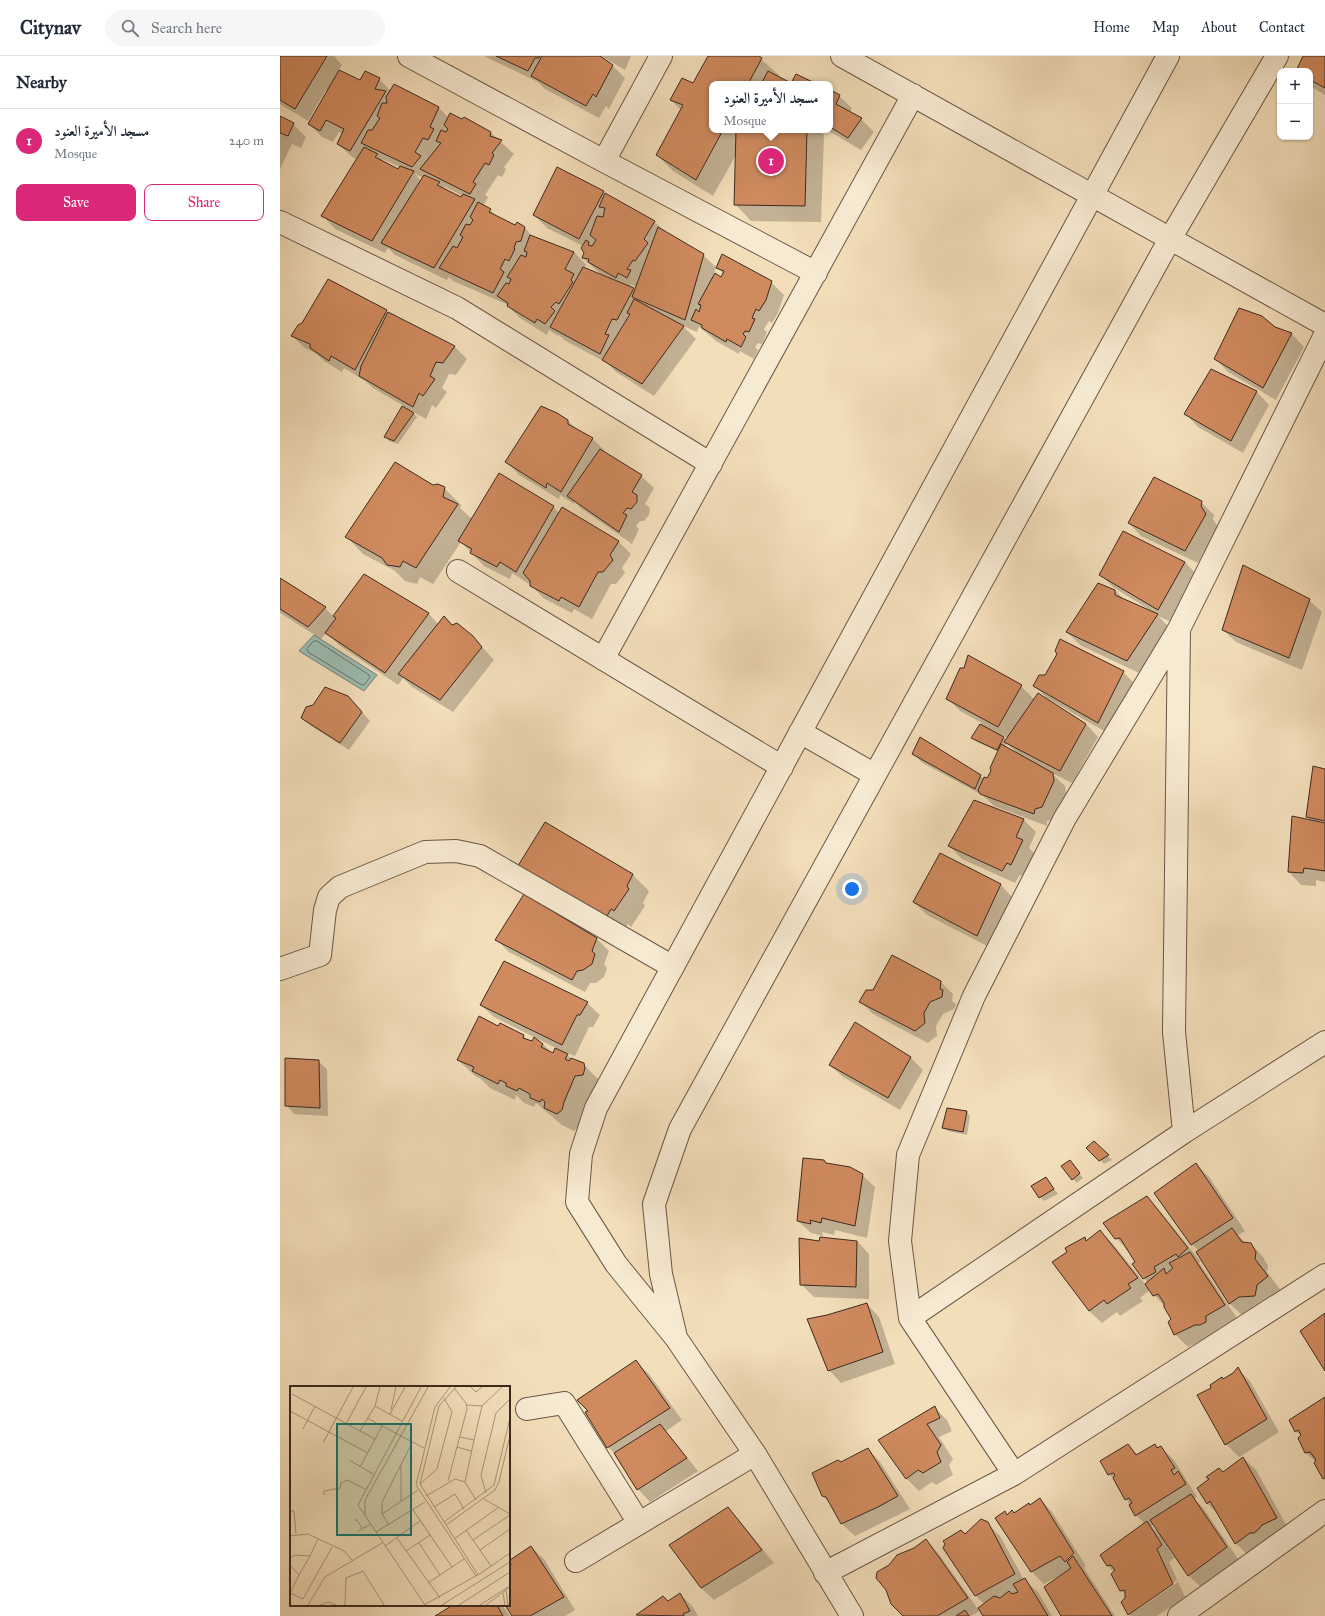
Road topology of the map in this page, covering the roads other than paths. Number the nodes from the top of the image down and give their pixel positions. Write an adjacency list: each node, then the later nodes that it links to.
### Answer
1 (661, 56): 7 (street)
2 (842, 56): 6 (street)
3 (1168, 56): 8 (street)
4 (1277, 56): 10 (street)
5 (414, 57): 7 (street)
6 (913, 96): 8 (street); 11 (street)
7 (604, 161): 11 (street)
8 (1093, 196): 10 (street); 18 (street)
9 (280, 222): 14 (street)
10 (1170, 239): 12 (street); 20 (street)
11 (816, 273): 14 (street)
12 (1325, 325)
13 (1325, 335): 16 (street)
14 (711, 464): 17 (street)
15 (458, 571): 17 (street)
16 (1179, 629): 24 (street); 26 (street)
17 (603, 659): 19 (street)
18 (800, 732): 19 (street); 20 (street)
19 (782, 767): 21 (street)
20 (875, 775): 27 (street)
21 (673, 967): 22 (street); 27 (street)
22 (280, 969)
23 (1325, 1042): 24 (street)
24 (1184, 1132): 26 (street)
25 (1325, 1275): 30 (street)
26 (910, 1318): 30 (street)
27 (676, 1338): 29 (street)
28 (527, 1408): 32 (street)
29 (755, 1454): 32 (street); 34 (street)
30 (1014, 1474): 34 (street)
31 (1325, 1511): 36 (street)
32 (639, 1523): 33 (street)
33 (576, 1561)
34 (825, 1573): 35 (street)
35 (852, 1616)
36 (1179, 1616)

